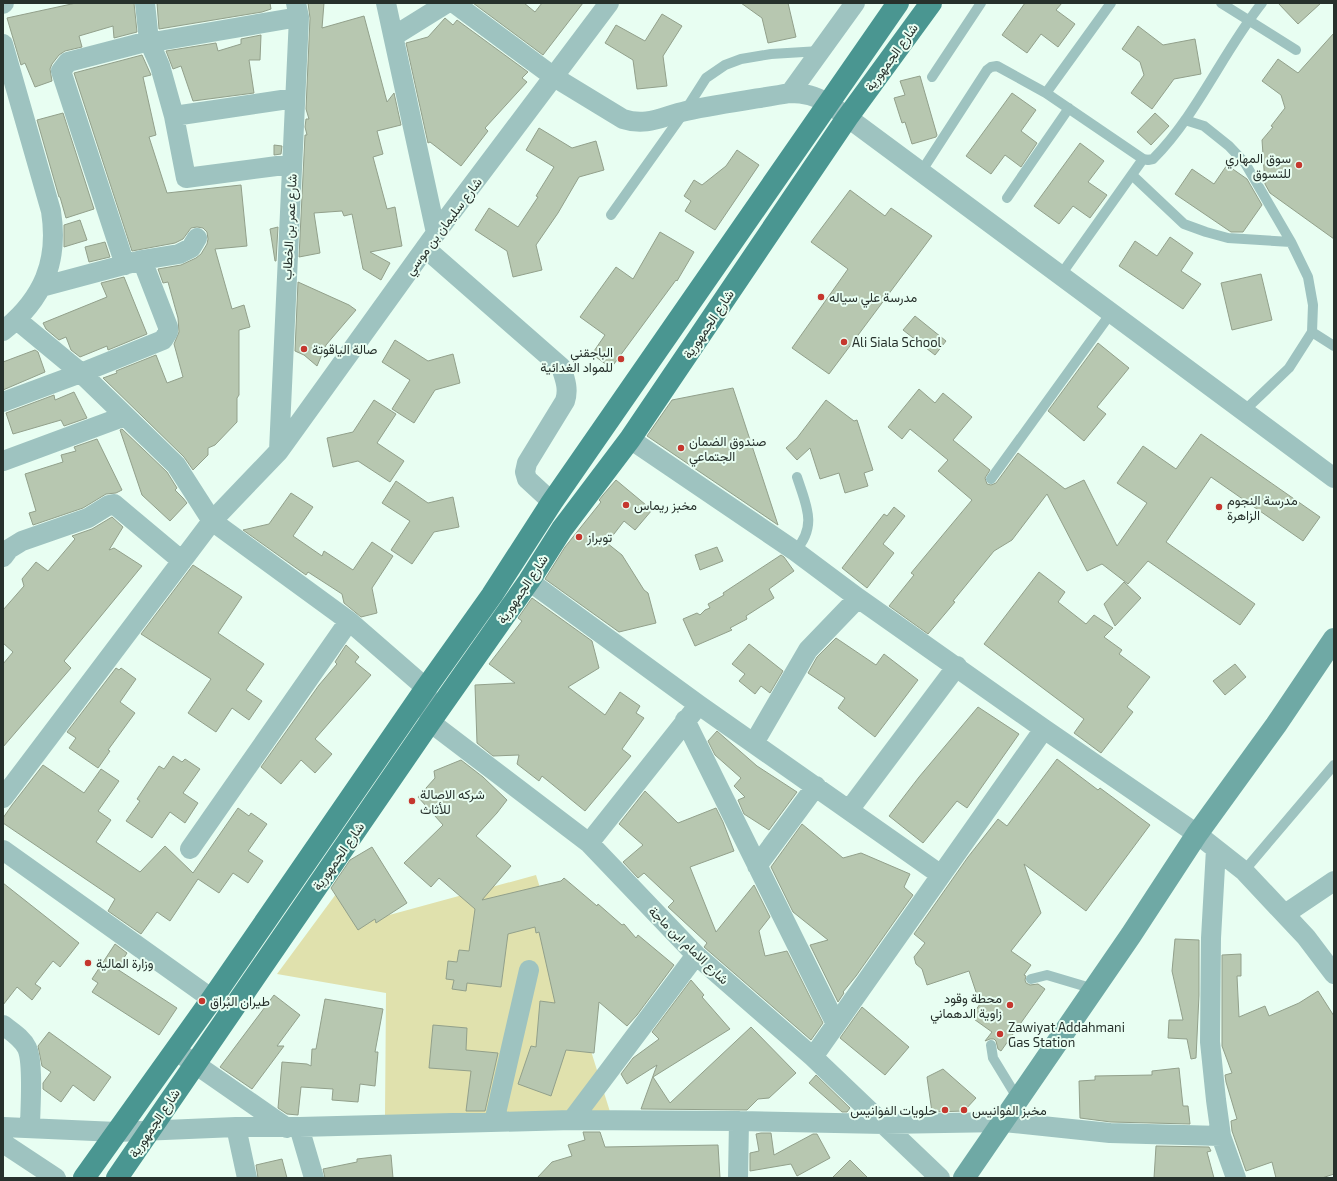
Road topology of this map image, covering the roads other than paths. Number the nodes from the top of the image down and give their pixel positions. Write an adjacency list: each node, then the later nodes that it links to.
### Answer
1 (145, 3): 16 (street)
2 (386, 3): 15 (street)
3 (454, 3): 20 (street)
4 (609, 3): 20 (street, شارع سليمان بن موسي)
5 (854, 3): 19 (street)
6 (898, 3): 25 (main road, شارع الجمهورية)
7 (931, 3): 29 (main road, شارع الجمهورية)
8 (981, 3): 21 (lane)
9 (1111, 3): 23 (lane)
10 (1221, 3): 14 (lane)
11 (1262, 3): 14 (lane)
12 (437, 6): 15 (street)
13 (297, 10): 16 (street); 24 (street, شارع عمر بن الخطاب)
14 (1248, 20): 18 (lane); 30 (lane)
15 (394, 36): 38 (street)
16 (149, 41): 28 (street); 40 (street)
17 (3, 44): 42 (street)
18 (1296, 50)
19 (820, 51): 22 (street); 27 (lane)
20 (554, 77): 27 (street); 38 (street, شارع سليمان بن موسي)
21 (932, 77)
22 (790, 93): 25 (street); 27 (street)
23 (1046, 93): 26 (lane); 33 (lane)
24 (295, 98): 28 (street); 32 (street, شارع عمر بن الخطاب)
25 (828, 103): 29 (street); 57 (main road, شارع الجمهورية)
26 (1069, 108): 31 (lane); 35 (lane)
27 (685, 111): 36 (lane)
28 (174, 116): 32 (street)
29 (847, 118): 33 (street); 51 (main road, شارع الجمهورية)
30 (1185, 120): 31 (lane); 39 (lane)
31 (1143, 159): 34 (lane)
32 (292, 164): 52 (street, شارع عمر بن الخطاب)
33 (921, 172): 41 (street)
34 (1132, 174): 39 (lane); 41 (lane)
35 (1007, 198)
36 (611, 215)
37 (197, 238): 40 (street)
38 (431, 240): 52 (street, شارع سليمان بن موسي); 57 (street)
39 (1291, 242): 45 (lane)
40 (133, 262): 42 (street); 47 (street)
41 (1060, 276): 43 (street)
42 (41, 287): 44 (street)
43 (1111, 313): 49 (street); 56 (lane)
44 (10, 325): 47 (street)
45 (1312, 332): 46 (lane); 49 (lane)
46 (1334, 346)
47 (81, 373): 48 (street); 50 (street)
48 (3, 402)
49 (1244, 410): 55 (street)
50 (125, 416): 53 (street); 58 (street)
51 (630, 439): 59 (street); 62 (main road, شارع الجمهورية)
52 (279, 451): 58 (street, شارع سليمان بن موسي)
53 (3, 461)
54 (797, 477): 59 (lane)
55 (1334, 478)
56 (991, 479)
57 (552, 502): 67 (main road, شارع الجمهورية)
58 (212, 521): 61 (street, شارع سليمان بن موسي); 64 (street)
59 (795, 551): 63 (street)
60 (3, 557): 61 (street)
61 (182, 560): 75 (street, شارع سليمان بن موسي)
62 (529, 581): 68 (street); 70 (main road, شارع الجمهورية)
63 (858, 598): 66 (street); 72 (street)
64 (349, 620): 67 (street); 79 (street)
65 (1334, 639): 77 (main road)
66 (957, 666): 71 (street); 76 (street)
67 (426, 688): 70 (street); 92 (main road, شارع الجمهورية)
68 (700, 705): 69 (street); 72 (street)
69 (685, 720): 78 (street); 82 (street)
70 (430, 722): 78 (street, شارع الامام ابن ماجة); 98 (main road, شارع الجمهورية)
71 (1044, 729): 77 (street); 84 (street)
72 (754, 743): 74 (street)
73 (1334, 765): 83 (lane)
74 (816, 786): 76 (street); 82 (street)
75 (3, 798)
76 (849, 810): 84 (street)
77 (1198, 834): 80 (street); 91 (main road)
78 (589, 843): 87 (street, شارع الامام ابن ماجة)
79 (190, 849)
80 (1216, 849): 83 (street); 111 (street)
81 (3, 850): 92 (street)
82 (757, 866): 93 (street)
83 (1244, 871): 86 (street)
84 (941, 875): 93 (street)
85 (1334, 880): 86 (street)
86 (1285, 914): 89 (street)
87 (696, 955): 97 (street, شارع الامام ابن ماجة); 100 (street)
88 (529, 970): 102 (street)
89 (1334, 974)
90 (1031, 979): 91 (lane)
91 (1094, 989): 99 (main road)
92 (212, 999): 96 (main road, شارع الجمهورية)
93 (836, 1024): 97 (street)
94 (3, 1025): 106 (street)
95 (991, 1045): 99 (lane)
96 (175, 1050): 98 (street); 110 (main road, شارع الجمهورية)
97 (813, 1057): 104 (street, شارع الامام ابن ماجة)
98 (194, 1063): 108 (street); 109 (main road, شارع الجمهورية)
99 (1018, 1100): 103 (main road)
100 (572, 1120): 101 (street); 102 (street)
101 (738, 1121): 104 (street); 118 (street)
102 (494, 1122): 108 (street)
103 (1004, 1122): 104 (street); 111 (street); 120 (main road)
104 (884, 1124): 119 (street, شارع الامام ابن ماجة)
105 (3, 1127): 106 (street)
106 (30, 1128): 110 (street)
107 (236, 1128): 108 (street); 109 (street); 116 (street)
108 (293, 1128): 117 (street)
109 (149, 1131): 110 (street); 115 (main road, شارع الجمهورية)
110 (117, 1132): 114 (main road, شارع الجمهورية)
111 (1221, 1136): 121 (street)
112 (3, 1143): 113 (street)
113 (56, 1178)
114 (84, 1178)
115 (117, 1178)
116 (247, 1178)
117 (314, 1178)
118 (738, 1178)
119 (940, 1178)
120 (964, 1178)
121 (1236, 1178)

